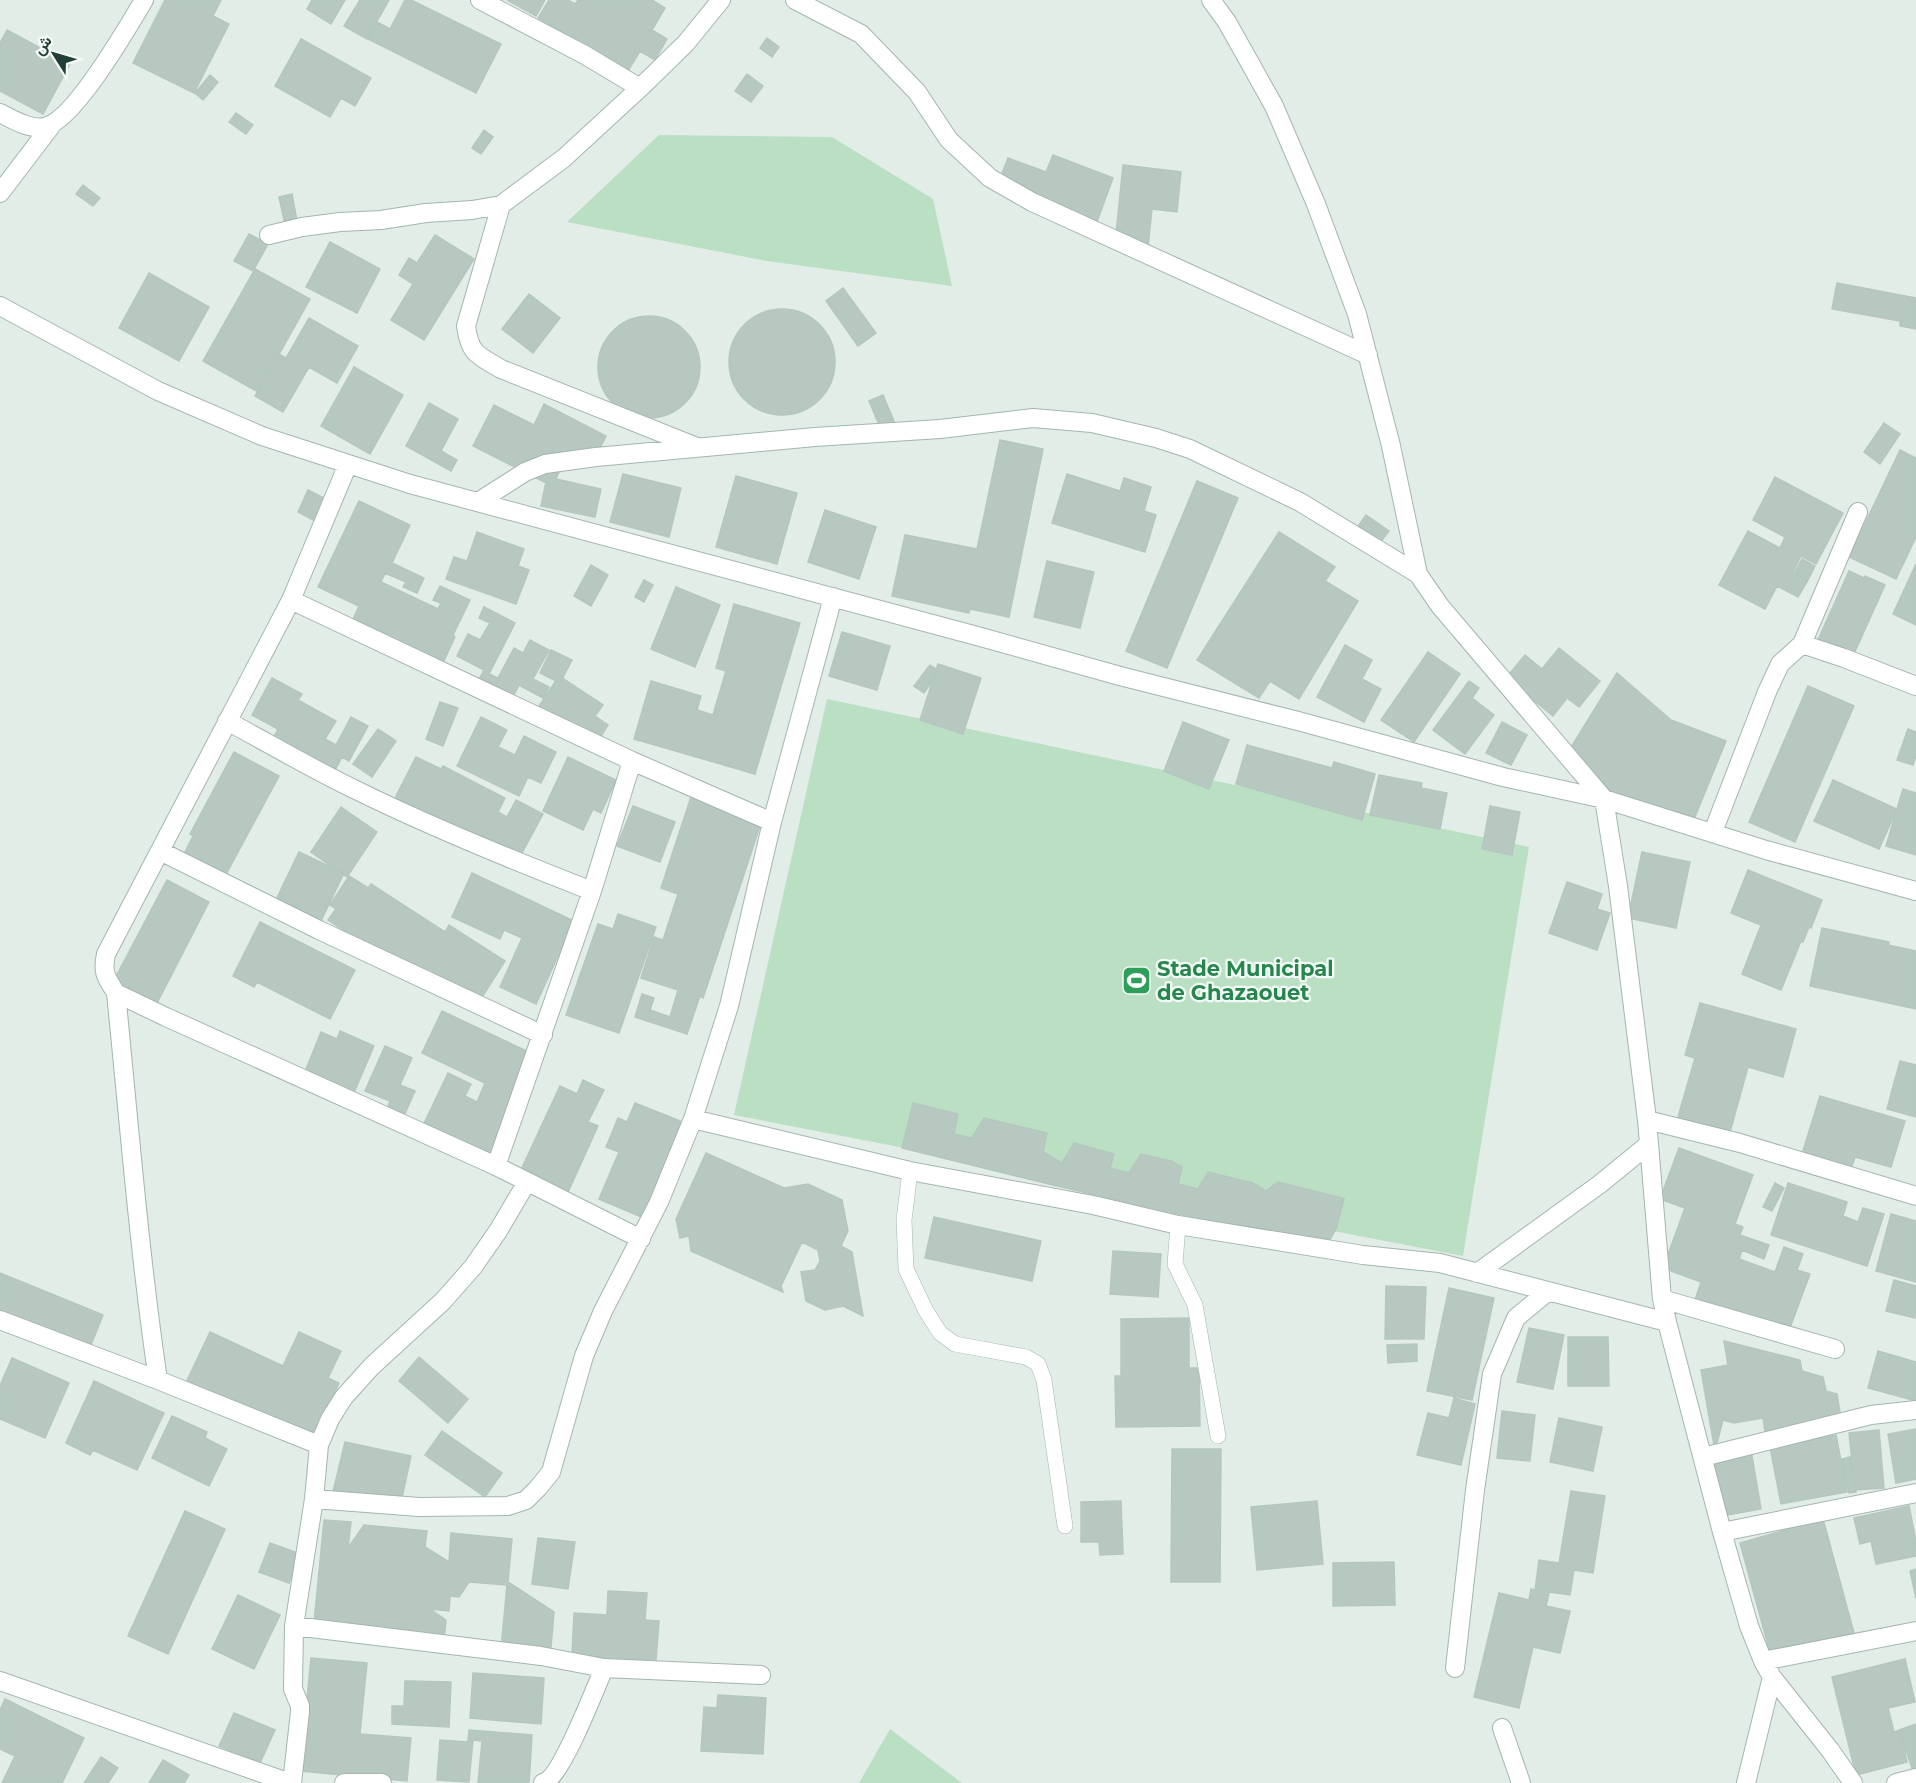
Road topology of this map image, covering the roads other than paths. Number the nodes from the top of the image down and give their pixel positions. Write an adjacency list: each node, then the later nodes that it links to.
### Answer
1 (144, 0): 8 (street)
2 (480, 0): 6 (street)
3 (721, 0): 6 (street)
4 (795, 0): 13 (street)
5 (1211, 0): 13 (street)
6 (640, 88): 10 (street)
7 (0, 113): 8 (street)
8 (51, 126): 9 (street)
9 (0, 193)
10 (501, 205): 11 (street); 14 (street)
11 (269, 235)
12 (0, 306): 15 (street)
13 (1368, 355): 18 (street)
14 (702, 448): 16 (street); 18 (street)
15 (348, 464): 16 (street); 20 (street)
16 (478, 502): 19 (street)
17 (1858, 512): 21 (street)
18 (1418, 574): 25 (street)
19 (833, 597): 25 (street); 26 (street)
20 (291, 600): 23 (street); 24 (street)
21 (1802, 645): 22 (street); 27 (street)
22 (1916, 686)
23 (227, 721): 28 (street); 29 (street)
24 (632, 761): 26 (street); 29 (street)
25 (1604, 799): 27 (street); 34 (street)
26 (772, 822): 33 (street)
27 (1713, 832): 30 (street)
28 (160, 851): 31 (street); 32 (street)
29 (592, 891): 32 (street)
30 (1916, 891)
31 (116, 993): 36 (street); 48 (street)
32 (543, 1035): 36 (street)
33 (693, 1119): 37 (street); 41 (street)
34 (1647, 1120): 35 (street); 39 (street)
35 (1649, 1144): 42 (street); 44 (street)
36 (496, 1166): 38 (street)
37 (910, 1171): 40 (street); 55 (lane)
38 (527, 1182): 41 (street); 51 (street)
39 (1916, 1196)
40 (1178, 1225): 42 (street); 50 (lane)
41 (641, 1239): 54 (street)
42 (1477, 1273): 43 (street)
43 (1547, 1292): 46 (street); 60 (street)
44 (1662, 1299): 46 (street); 47 (street)
45 (0, 1320): 48 (street)
46 (1667, 1322): 52 (street)
47 (1835, 1349)
48 (158, 1380): 51 (street)
49 (1916, 1410): 52 (street)
50 (1218, 1436)
51 (320, 1445): 54 (street)
52 (1703, 1457): 56 (street)
53 (1916, 1493): 56 (street)
54 (314, 1499): 57 (street)
55 (1065, 1526)
56 (1722, 1532): 61 (street)
57 (294, 1626): 59 (street); 66 (street)
58 (1916, 1631): 61 (street)
59 (604, 1668): 62 (street); 69 (street)
60 (1455, 1668)
61 (1768, 1669): 71 (street); 72 (street)
62 (761, 1675)
63 (0, 1681): 66 (street)
64 (1502, 1728): 70 (street)
65 (1916, 1778): 73 (street)
66 (291, 1783)
67 (344, 1783): 68 (street)
68 (382, 1783)
69 (543, 1783)
70 (1521, 1783)
71 (1746, 1783)
72 (1853, 1783)
73 (1896, 1783)

